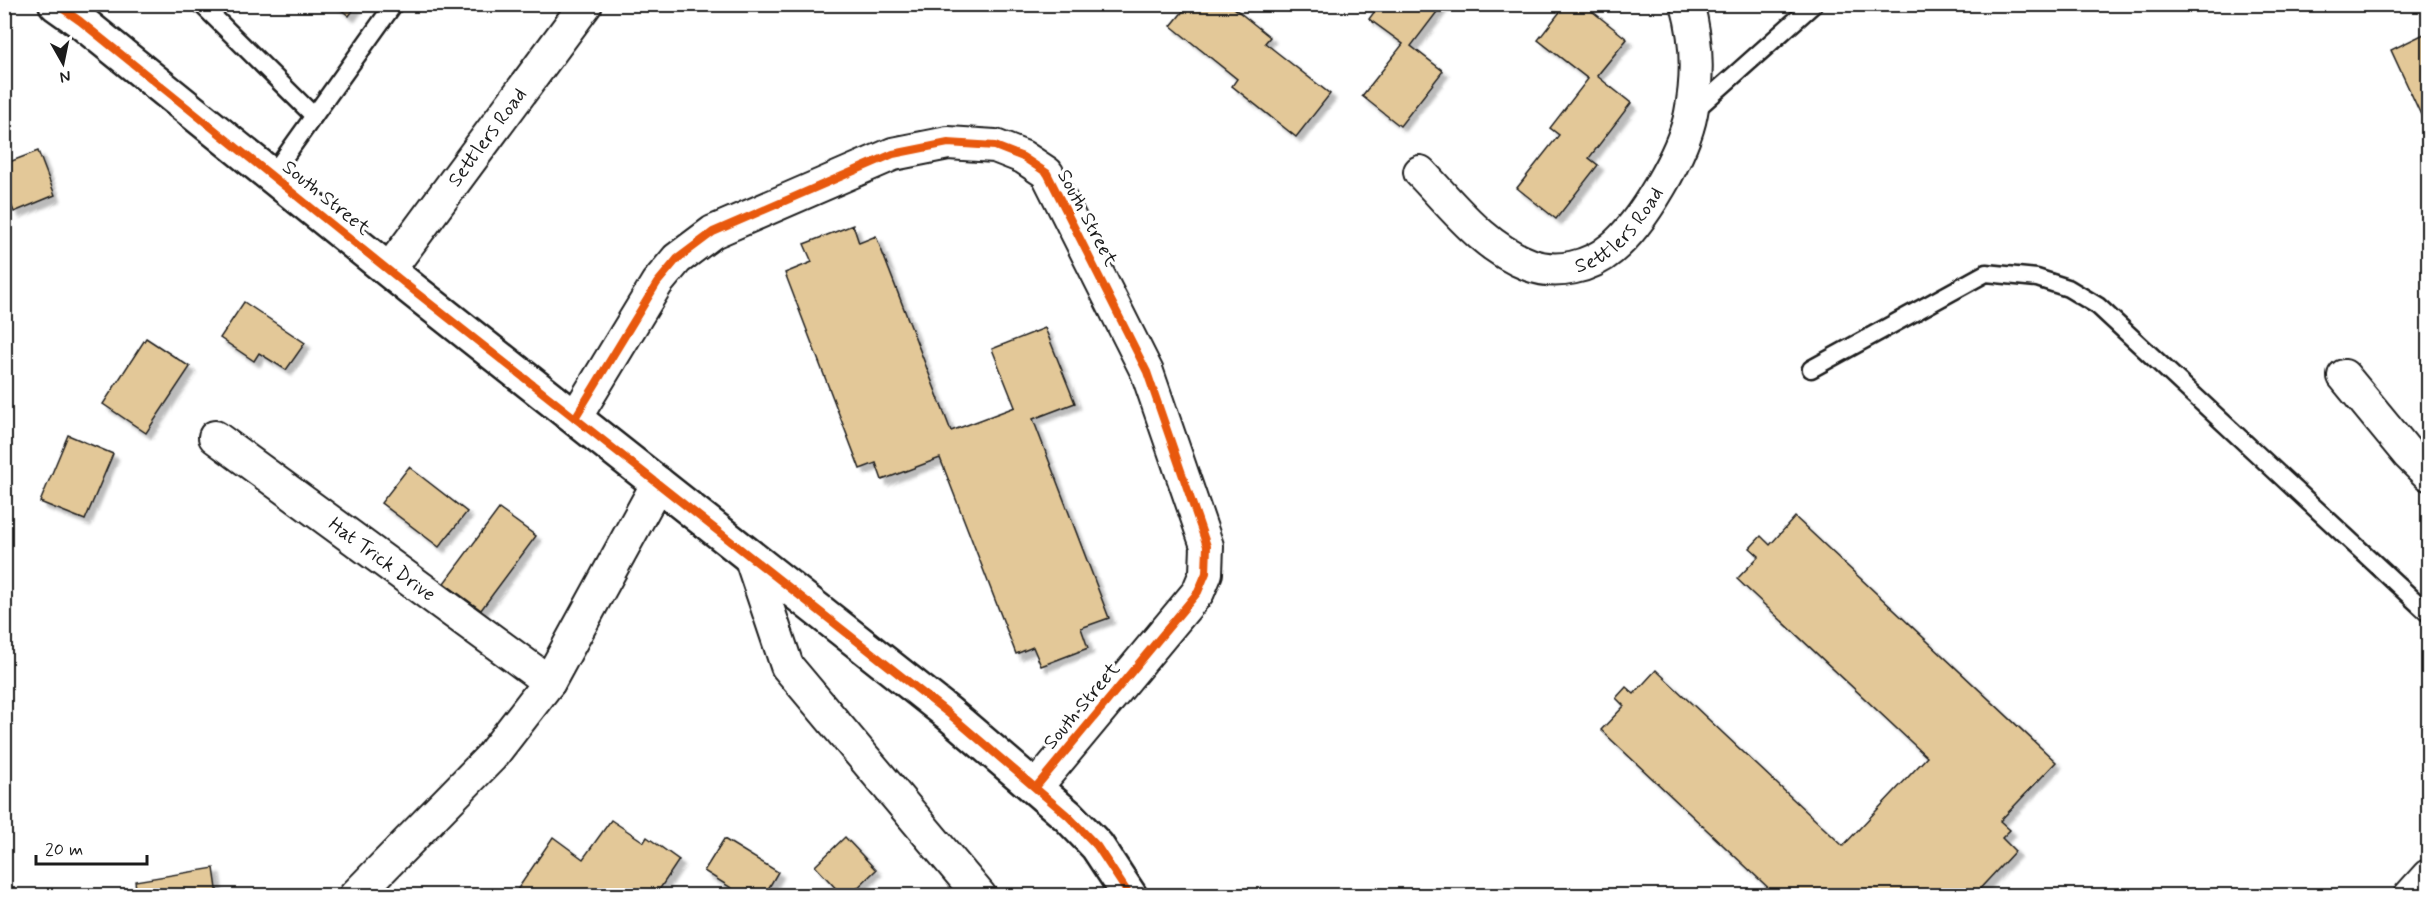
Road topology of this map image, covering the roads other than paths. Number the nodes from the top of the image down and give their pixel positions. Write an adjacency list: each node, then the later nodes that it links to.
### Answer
1 (56, 4): 10 (street, South Street)
2 (201, 4): 8 (lane)
3 (394, 4): 8 (lane)
4 (586, 4): 11 (street, Settlers Road)
5 (1687, 4): 7 (street, Settlers Road)
6 (1815, 4): 7 (lane)
7 (1691, 114): 9 (street, Settlers Road)
8 (314, 116): 10 (lane)
9 (1420, 172)
10 (272, 176): 11 (street, South Street)
11 (389, 270): 14 (street, South Street)
12 (1811, 369): 19 (lane)
13 (2344, 375): 16 (street)
14 (575, 418): 17 (street, South Street); 21 (street, South Street)
15 (215, 437): 20 (street, Hat Trick Drive)
16 (2428, 474)
17 (658, 483): 18 (street, South Street); 20 (street)
18 (750, 556): 21 (street, South Street); 24 (street)
19 (2428, 613)
20 (549, 682): 23 (street)
21 (1036, 787): 25 (street, South Street)
22 (2428, 876): 26 (street)
23 (355, 896)
24 (980, 896)
25 (1130, 896)
26 (2410, 896)

